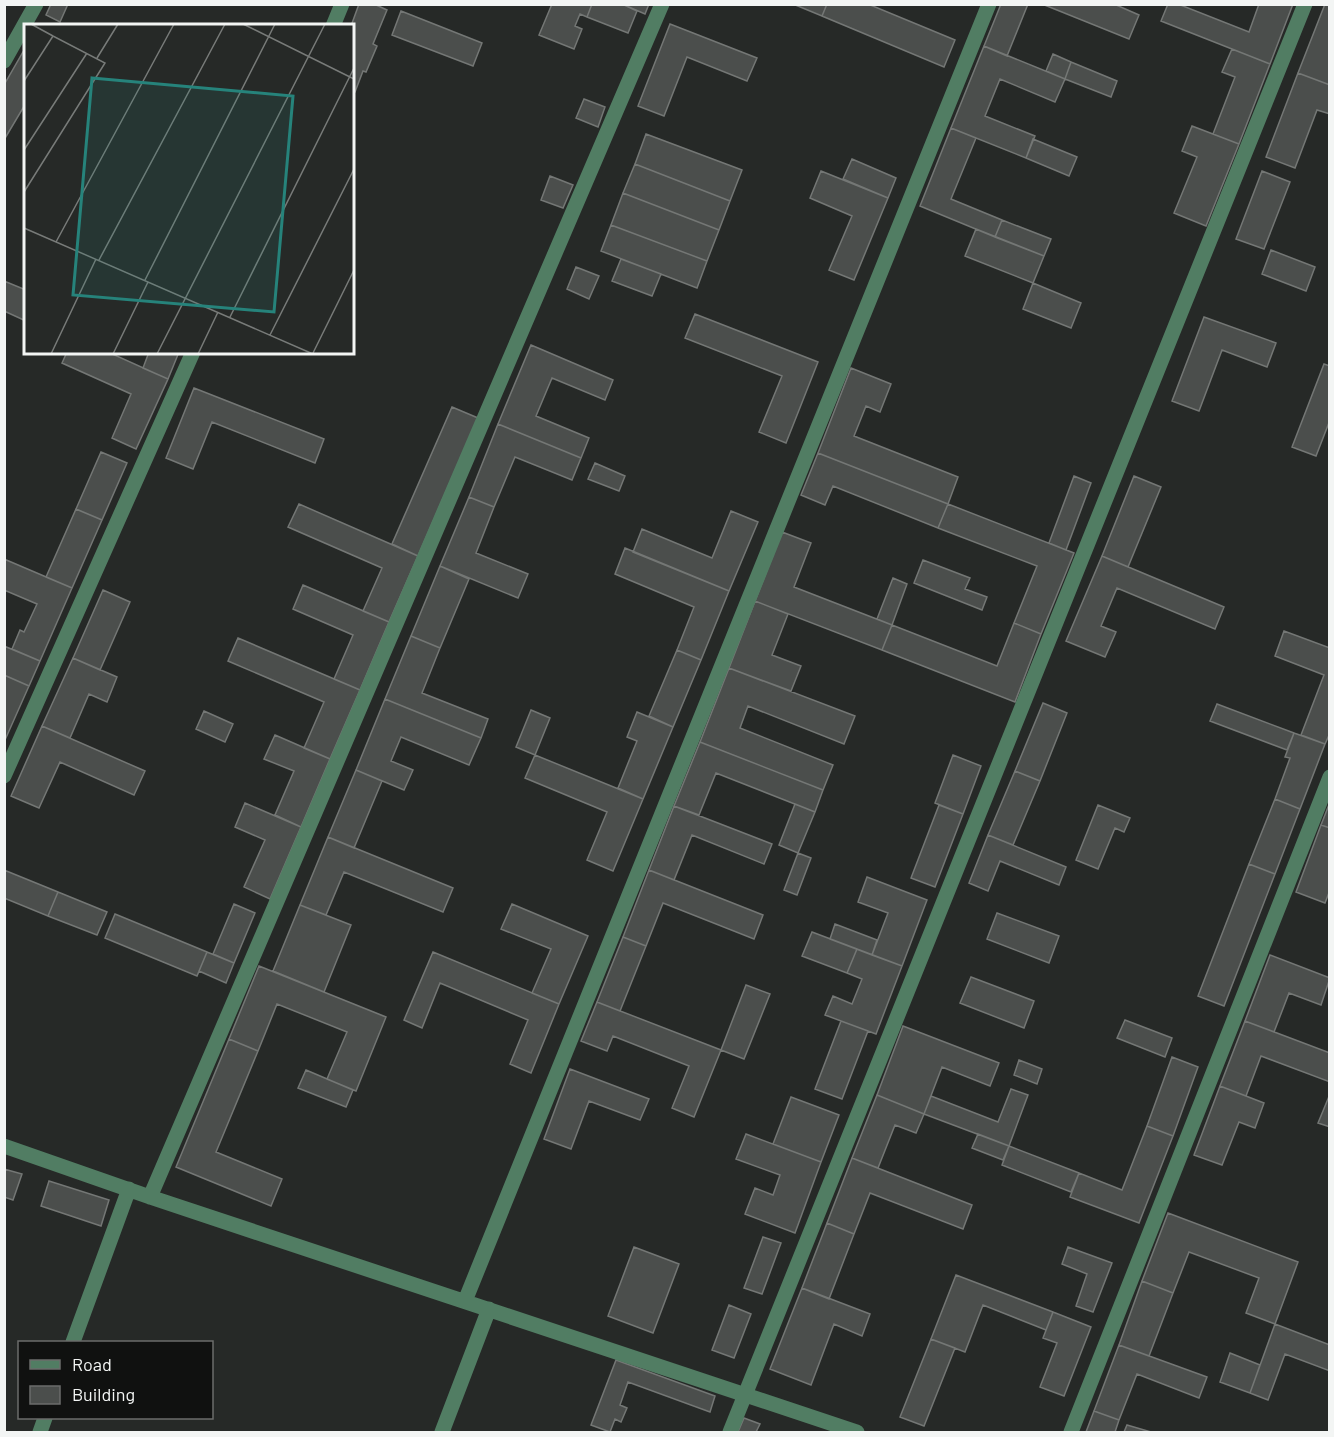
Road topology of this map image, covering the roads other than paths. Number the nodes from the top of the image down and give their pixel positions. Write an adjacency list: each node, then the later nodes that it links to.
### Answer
1 (36, 4): 6 (street)
2 (342, 4): 7 (street)
3 (662, 4): 15 (street)
4 (989, 4): 16 (street)
5 (1305, 4): 19 (street)
6 (25, 24)
7 (334, 24)
8 (24, 25): 9 (street)
9 (4, 61)
10 (192, 354): 11 (street)
11 (4, 776)
12 (1329, 777): 23 (street)
13 (4, 1146): 14 (street)
14 (129, 1189): 15 (street); 18 (street)
15 (150, 1197): 16 (street)
16 (465, 1301): 17 (street)
17 (489, 1309): 19 (street); 20 (street)
18 (73, 1341)
19 (745, 1395): 21 (street); 22 (street)
20 (442, 1432)
21 (730, 1432)
22 (857, 1432)
23 (1071, 1432)

